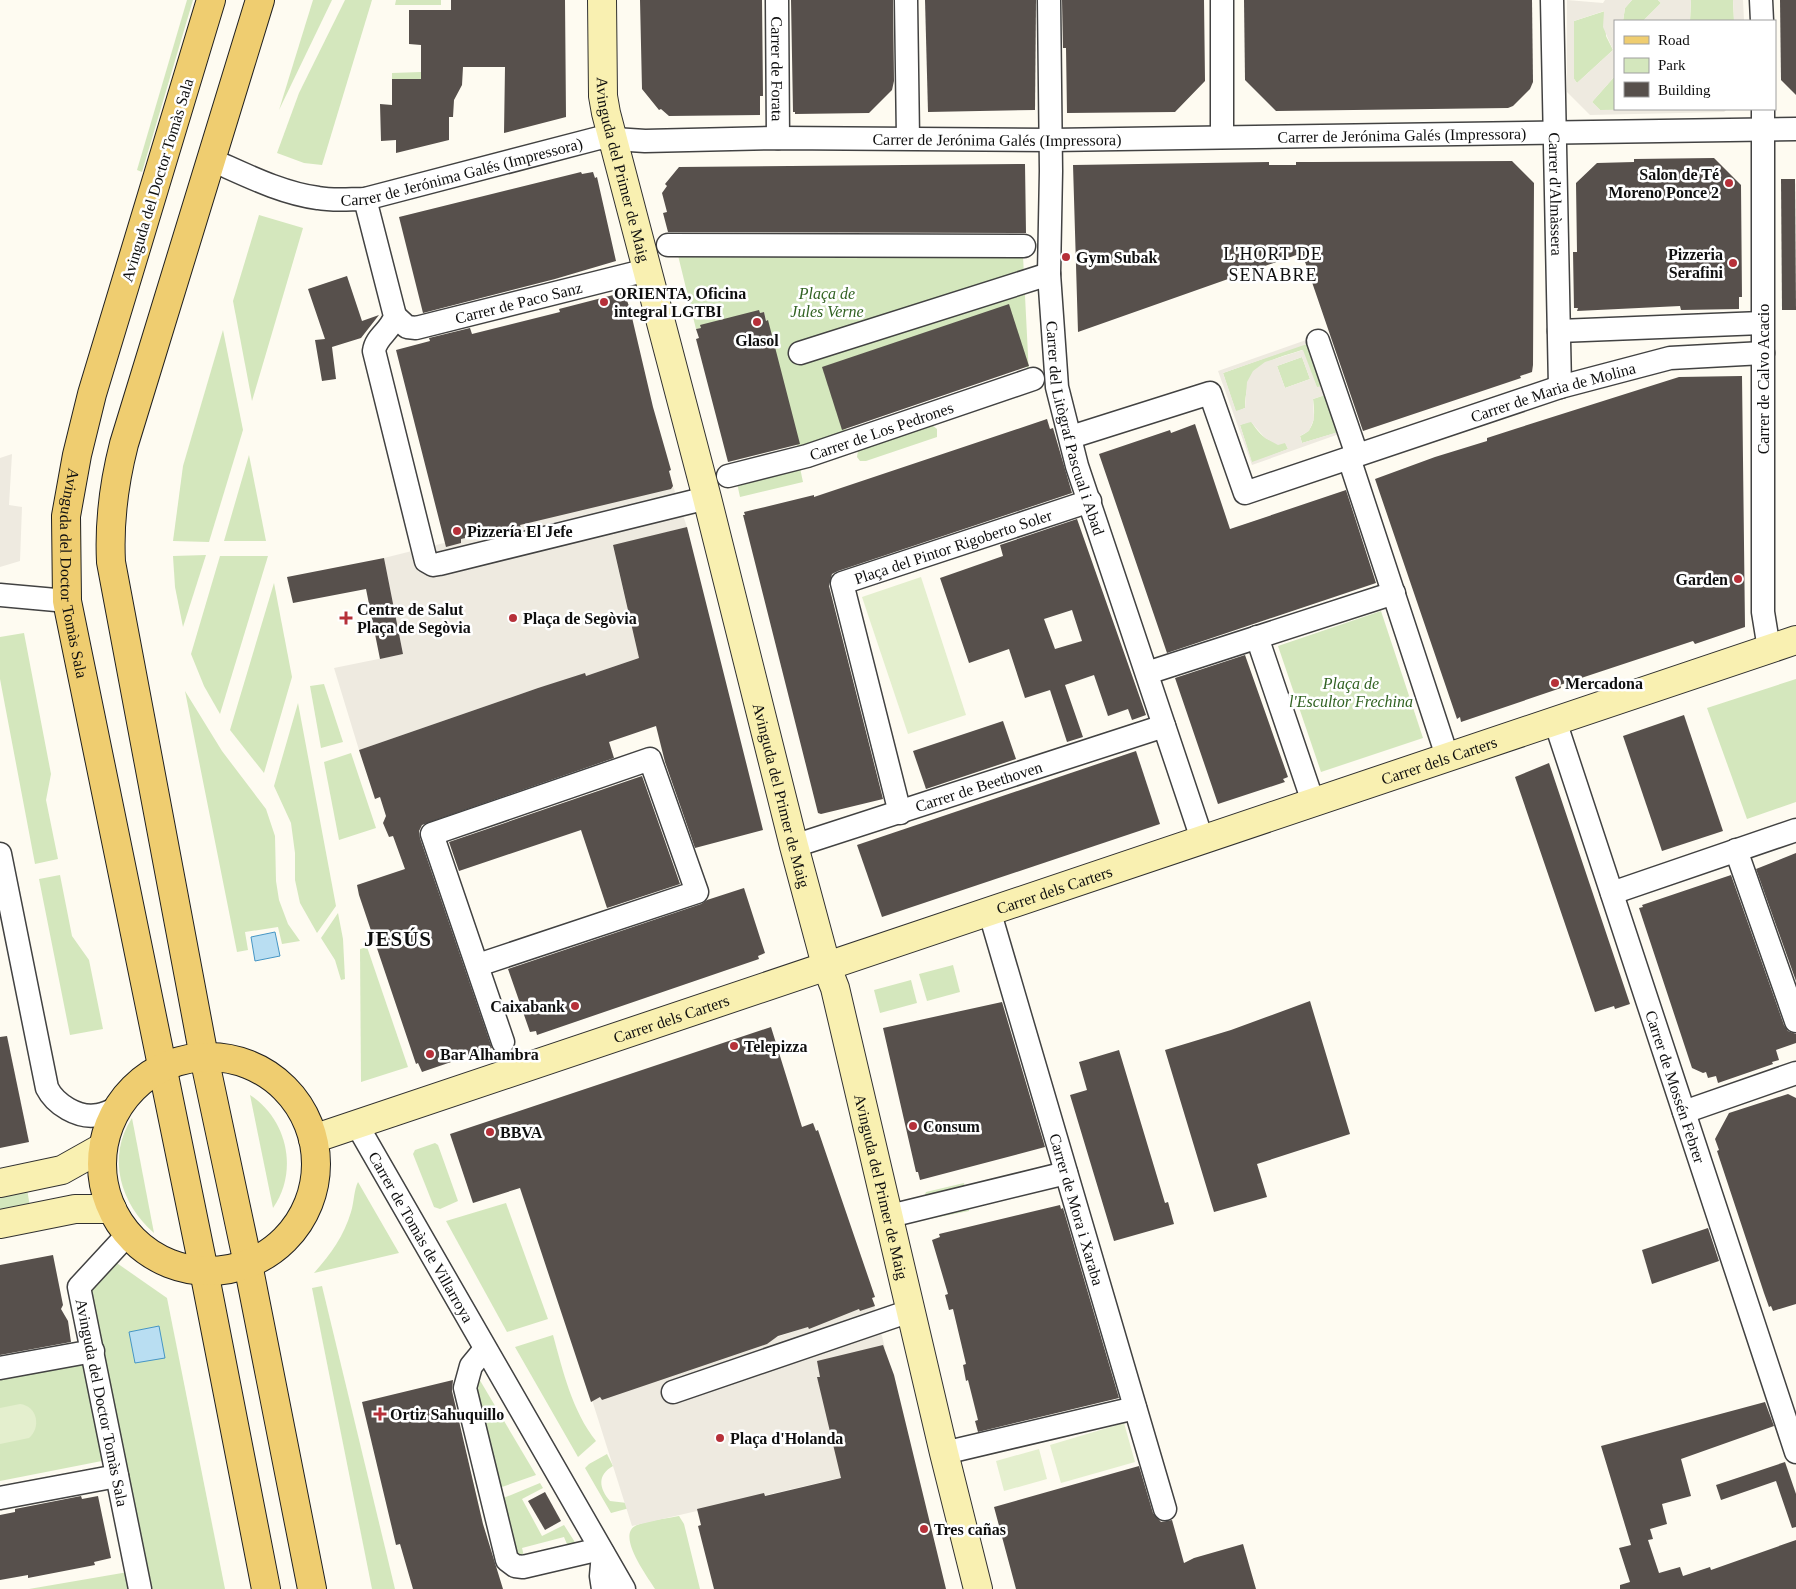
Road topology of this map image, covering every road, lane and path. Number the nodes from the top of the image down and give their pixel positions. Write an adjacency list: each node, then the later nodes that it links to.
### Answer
1 (211, 0): 40 (main road, Avinguda del Doctor Tomàs Sala)
2 (260, 0): 19 (main road, Avinguda del Doctor Tomàs Sala)
3 (602, 0): 15 (street, Avinguda del Primer de Maig)
4 (777, 0): 16 (street, Carrer de Forata)
5 (906, 0): 17 (street)
6 (1049, 0): 18 (street, Carrer del Litògraf Pascual i Abad)
7 (1222, 0): 14 (street)
8 (1552, 0): 13 (street, Carrer d'Almàssera)
9 (1761, 0): 10 (street)
10 (1762, 20)
11 (1763, 119): 12 (street, Carrer de Jerónima Galés (Impressora)); 13 (street, Carrer de Jerónima Galés (Impressora)); 26 (street, Carrer de Calvo Acacio)
12 (1796, 129)
13 (1555, 132): 14 (street, Carrer de Jerónima Galés (Impressora)); 27 (street, Carrer d'Almàssera)
14 (1222, 136): 18 (street, Carrer de Jerónima Galés (Impressora))
15 (613, 138): 16 (street, Carrer de Jerónima Galés (Impressora)); 20 (street, Carrer de Jerónima Galés (Impressora)); 23 (street, Avinguda del Primer de Maig)
16 (778, 138): 17 (street, Carrer de Jerónima Galés (Impressora))
17 (908, 138): 18 (street, Carrer de Jerónima Galés (Impressora))
18 (1051, 140): 24 (street, Carrer del Litògraf Pascual i Abad)
19 (212, 160): 20 (street, Carrer de Jerónima Galés (Impressora)); 61 (main road, Avinguda del Doctor Tomàs Sala)
20 (365, 199): 25 (street)
21 (668, 245): 22 (street)
22 (1024, 246)
23 (647, 270): 25 (street, Carrer de Paco Sanz); 36 (street, Avinguda del Primer de Maig)
24 (1049, 274): 29 (street); 33 (street, Carrer del Litògraf Pascual i Abad)
25 (395, 316): 36 (street)
26 (1762, 323): 27 (street); 30 (street, Carrer de Calvo Acacio)
27 (1559, 331): 32 (street, Carrer d'Almàssera)
28 (1318, 340): 34 (street)
29 (800, 353)
30 (1763, 353): 32 (street, Carrer de Maria de Molina); 43 (street, Carrer de Calvo Acacio)
31 (1032, 379): 35 (street, Carrer de Los Pedrones)
32 (1560, 388): 34 (street, Carrer de Maria de Molina)
33 (1071, 437): 34 (street); 37 (street, Carrer del Litògraf Pascual i Abad)
34 (1353, 456): 38 (street)
35 (728, 476)
36 (707, 498): 52 (street, Avinguda del Primer de Maig)
37 (1090, 501): 44 (street, Carrer del Litògraf Pascual i Abad); 49 (street, Plaça del Pintor Rigoberto Soler)
38 (1394, 593): 41 (street); 47 (street)
39 (0, 595): 40 (street)
40 (67, 601): 62 (main road, Avinguda del Doctor Tomàs Sala)
41 (1257, 637): 44 (street); 48 (street)
42 (1796, 640): 43 (street, Carrer dels Carters)
43 (1769, 649): 45 (street, Carrer dels Carters)
44 (1147, 673): 46 (street, Carrer del Litògraf Pascual i Abad)
45 (1555, 720): 47 (street, Carrer dels Carters); 55 (street, Carrer de Mossén Febrer)
46 (1164, 726): 49 (street, Carrer de Beethoven); 51 (street, Carrer del Litògraf Pascual i Abad)
47 (1447, 756): 48 (street, Carrer dels Carters)
48 (1313, 802): 51 (street, Carrer dels Carters)
49 (900, 813): 52 (street, Carrer de Beethoven)
50 (1796, 830): 53 (street)
51 (1202, 839): 56 (street, Carrer dels Carters)
52 (794, 846): 58 (street, Avinguda del Primer de Maig)
53 (1736, 850): 55 (street); 59 (street)
54 (0, 854): 64 (street)
55 (1612, 893): 65 (street, Carrer de Mossén Febrer)
56 (989, 910): 58 (street, Carrer dels Carters); 69 (street, Carrer de Mora i Xaraba)
57 (478, 965): 57 (street); 60 (street)
58 (826, 965): 66 (street, Carrer dels Carters); 74 (street, Avinguda del Primer de Maig)
59 (1796, 1021)
60 (504, 1042)
61 (204, 1056): 62 (main road); 67 (main road); 77 (main road, Avinguda del Doctor Tomàs Sala)
62 (163, 1067): 64 (main road); 78 (main road, Avinguda del Doctor Tomàs Sala)
63 (1796, 1073): 65 (street)
64 (117, 1108): 68 (main road)
65 (1684, 1112): 85 (street, Carrer de Mossén Febrer)
66 (357, 1124): 67 (street, Carrer dels Carters); 80 (street, Carrer de Tomàs de Villarroya)
67 (313, 1140): 77 (main road)
68 (103, 1147): 70 (street); 72 (main road)
69 (1066, 1173): 74 (street); 84 (street, Carrer de Mora i Xaraba)
70 (40, 1175): 71 (street); 73 (street)
71 (0, 1183)
72 (112, 1209): 73 (street); 76 (main road)
73 (47, 1214): 75 (street)
74 (890, 1216): 79 (street, Avinguda del Primer de Maig)
75 (0, 1224)
76 (128, 1234): 78 (main road); 81 (street, Avinguda del Doctor Tomàs Sala)
77 (248, 1264): 78 (main road); 93 (main road, Avinguda del Doctor Tomàs Sala)
78 (204, 1271): 92 (main road, Avinguda del Doctor Tomàs Sala)
79 (910, 1311): 83 (street); 86 (street, Avinguda del Primer de Maig)
80 (485, 1349): 90 (street, Carrer de Tomàs de Villarroya); 90 (street)
81 (93, 1351): 82 (street); 87 (street, Avinguda del Doctor Tomàs Sala)
82 (0, 1368)
83 (673, 1392)
84 (1135, 1408): 86 (street); 89 (street, Carrer de Mora i Xaraba)
85 (1796, 1452)
86 (944, 1453): 96 (street, Avinguda del Primer de Maig)
87 (117, 1476): 88 (street); 91 (street, Avinguda del Doctor Tomàs Sala)
88 (0, 1498)
89 (1165, 1509)
90 (602, 1551): 94 (street); 95 (street, Carrer de Tomàs de Villarroya)
91 (140, 1589)
92 (266, 1589)
93 (312, 1589)
94 (603, 1589)
95 (624, 1589)
96 (978, 1589)

